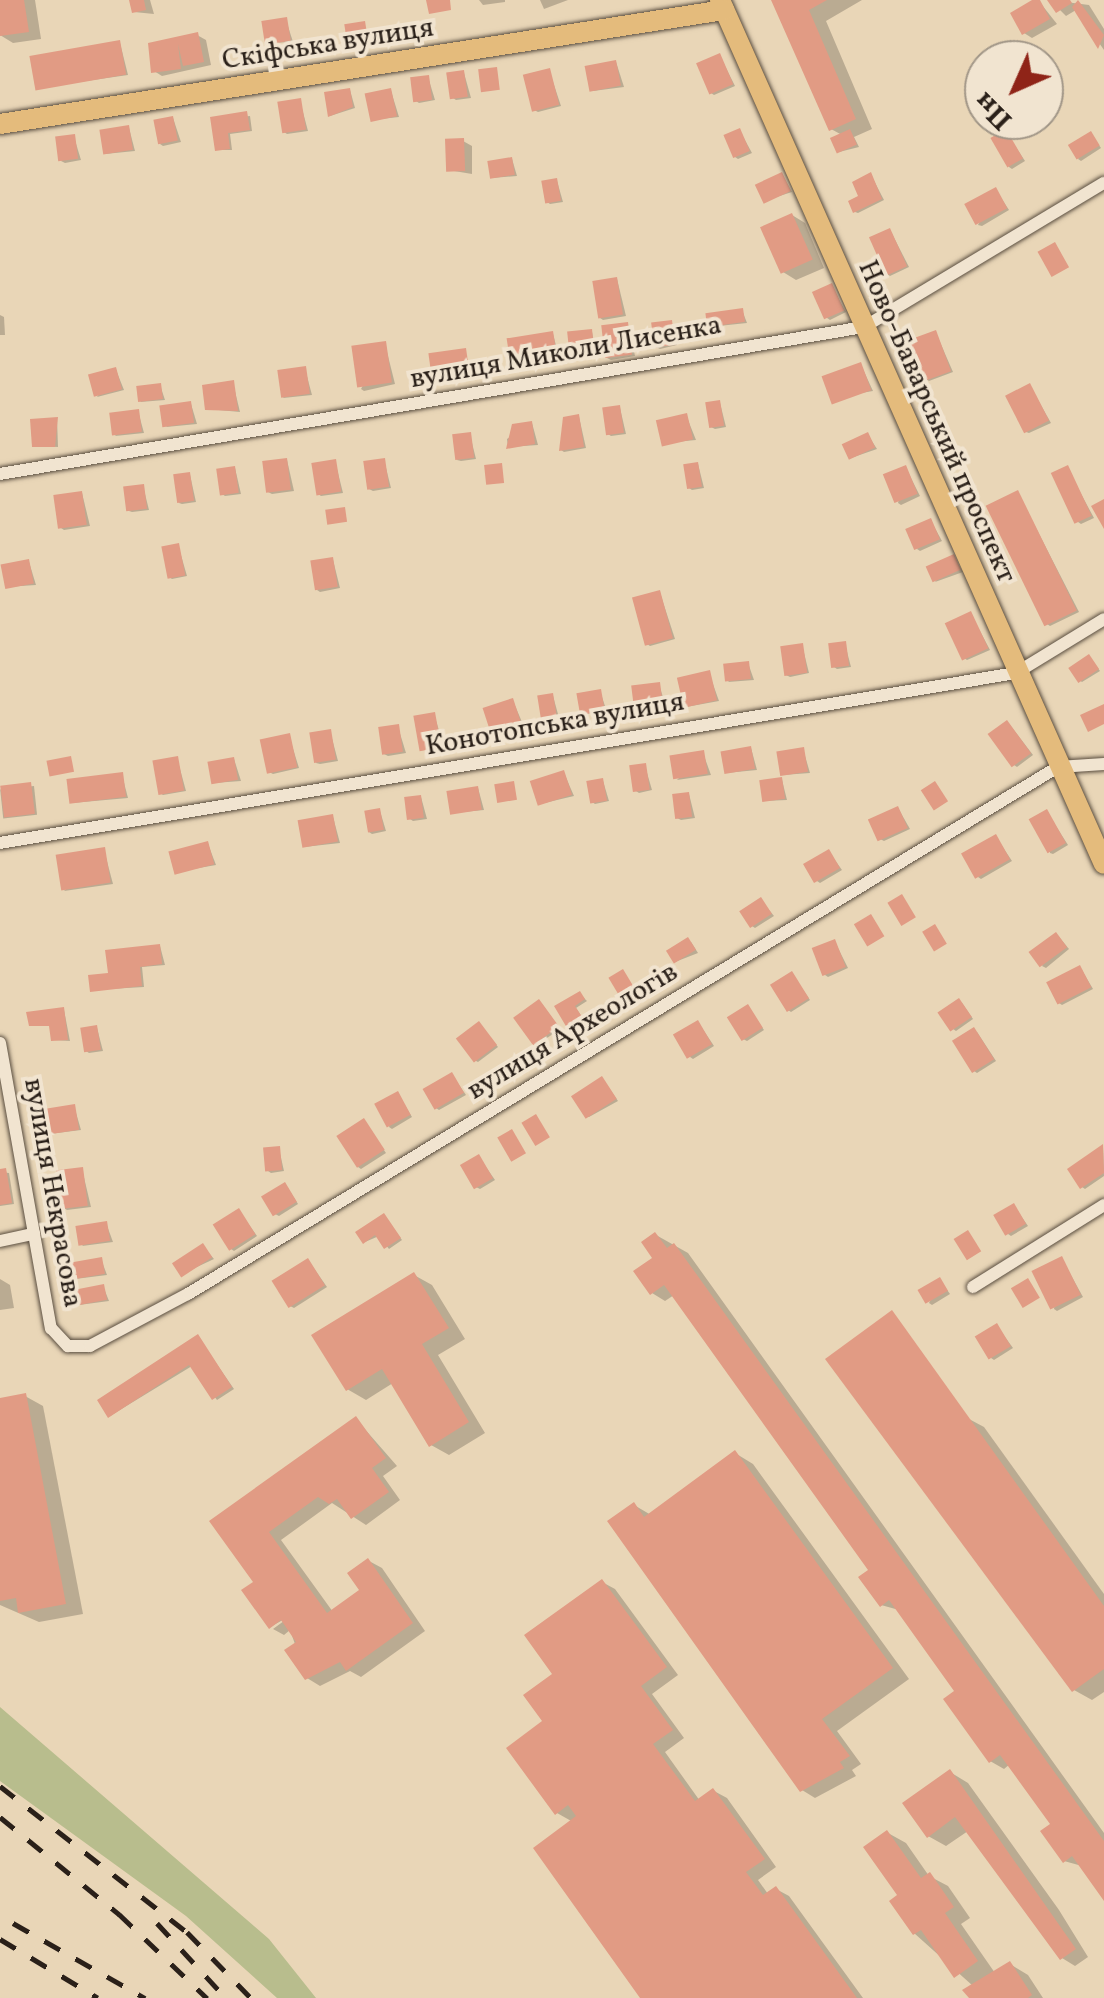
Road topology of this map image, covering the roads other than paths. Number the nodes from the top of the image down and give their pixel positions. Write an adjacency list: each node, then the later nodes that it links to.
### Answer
1 (722, 5): 2 (main road, Скіфська вулиця); 4 (main road, Ново-Баварський проспект)
2 (0, 124)
3 (1104, 183): 4 (street, вулиця Миколи Лисенка)
4 (864, 327): 5 (street, вулиця Миколи Лисенка); 7 (main road, Ново-Баварський проспект)
5 (0, 474)
6 (1104, 619): 7 (street, Конотопська вулиця)
7 (1016, 672): 9 (main road, Ново-Баварський проспект); 10 (street, Конотопська вулиця)
8 (1104, 764): 9 (street, вулиця Археологів)
9 (1058, 768): 11 (main road, Ново-Баварський проспект); 17 (street, вулиця Археологів)
10 (0, 843)
11 (1104, 864)
12 (0, 1043): 14 (street, вулиця Некрасова)
13 (1104, 1206): 16 (street)
14 (34, 1234): 15 (street); 17 (street, вулиця Некрасова)
15 (0, 1240)
16 (973, 1287)
17 (68, 1346)

